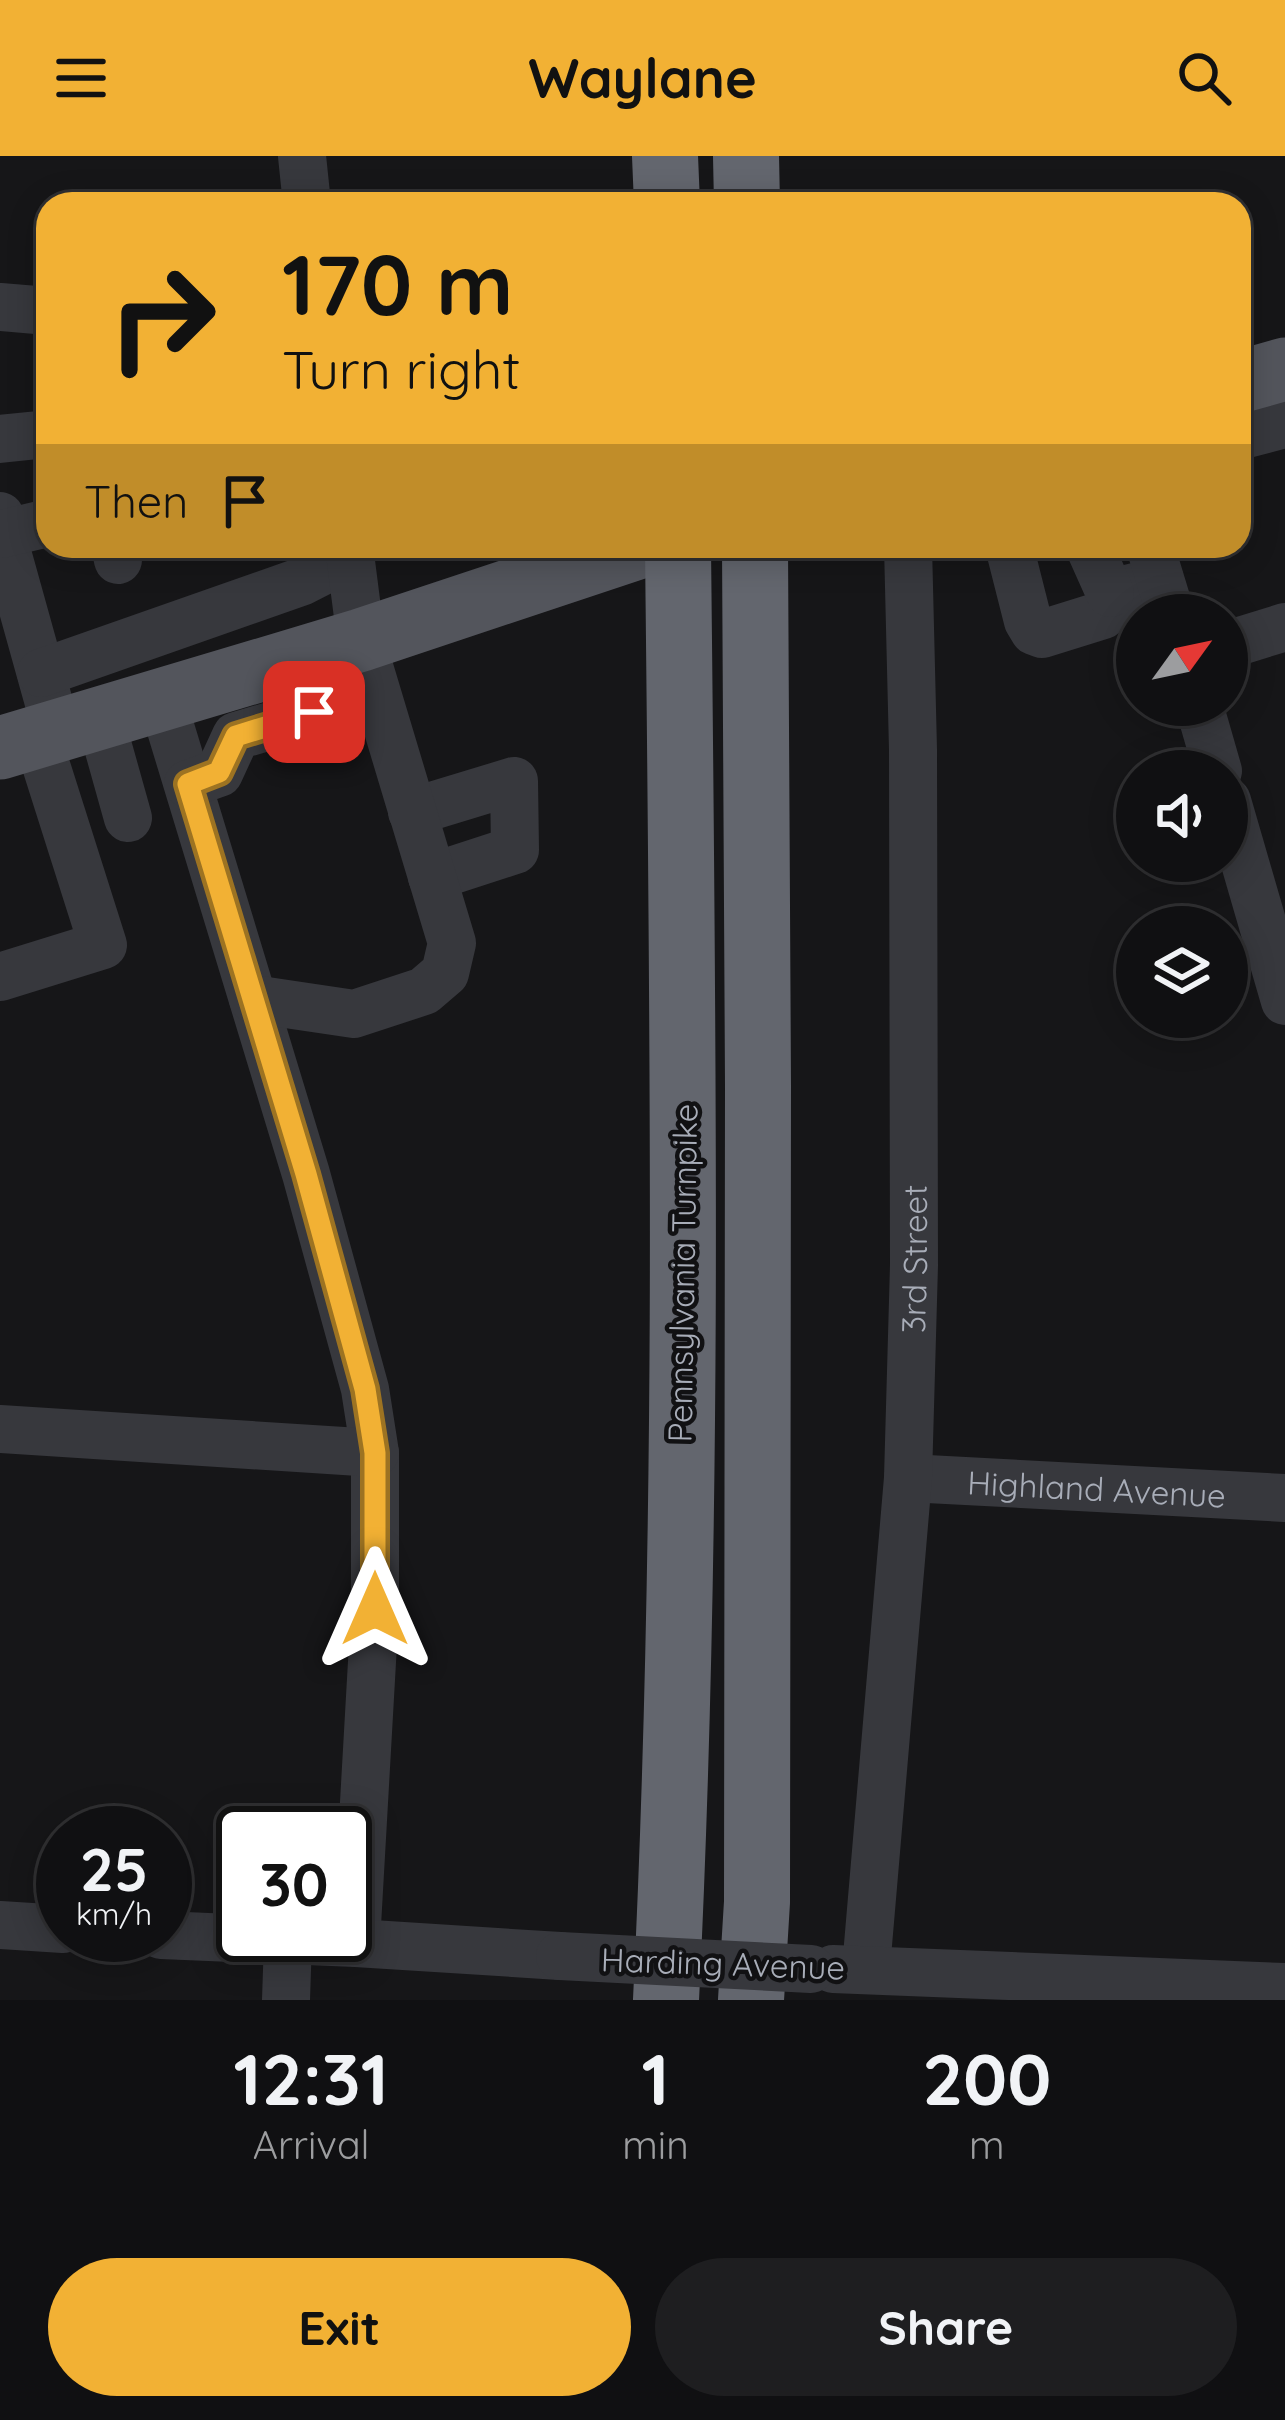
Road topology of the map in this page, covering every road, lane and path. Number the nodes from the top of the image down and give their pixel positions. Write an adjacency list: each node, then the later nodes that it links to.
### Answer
1 (302, 156): 4 (street)
2 (665, 156): 5 (highway)
3 (746, 156): 6 (highway)
4 (306, 192)
5 (666, 192)
6 (747, 192)
7 (0, 307): 8 (street)
8 (36, 310)
9 (1285, 368): 10 (main road)
10 (1251, 378)
11 (1285, 424): 12 (street)
12 (1251, 433)
13 (36, 436): 14 (street)
14 (0, 440)
15 (17, 524): 31 (street)
16 (339, 558): 31 (street)
17 (349, 558): 28 (street)
18 (599, 558): 28 (main road)
19 (618, 558): 53 (highway, Pennsylvania Turnpike)
20 (755, 558): 54 (highway)
21 (908, 558): 42 (street, 3rd Street)
22 (1013, 558): 25 (street)
23 (1094, 558): 25 (street)
24 (1160, 581): 25 (street)
25 (1109, 592)
26 (1285, 627): 27 (street)
27 (1248, 638)
28 (332, 649): 30 (main road); 33 (street)
29 (162, 700): 30 (main road); 31 (main road); 32 (street)
30 (247, 703): 32 (street)
31 (34, 728): 34 (street); 37 (street)
32 (188, 784): 38 (street)
33 (412, 812): 36 (street); 36 (street)
34 (128, 818)
35 (1248, 873): 39 (street)
36 (432, 877): 38 (street)
37 (0, 977)
38 (253, 999): 41 (street)
39 (1285, 1001)
40 (0, 1429): 41 (street)
41 (375, 1453): 44 (street)
42 (908, 1478): 43 (street, Highland Avenue); 49 (street, 3rd Street)
43 (1285, 1498)
44 (364, 1806)
45 (0, 1925): 46 (street)
46 (36, 1927)
47 (372, 1944): 49 (street, Harding Avenue, bridge)
48 (287, 1962): 52 (street)
49 (866, 1968): 51 (street, Harding Avenue)
50 (1285, 1987): 51 (street, Harding Avenue)
51 (1090, 1989)
52 (286, 2000)
53 (666, 2000)
54 (752, 2000)

